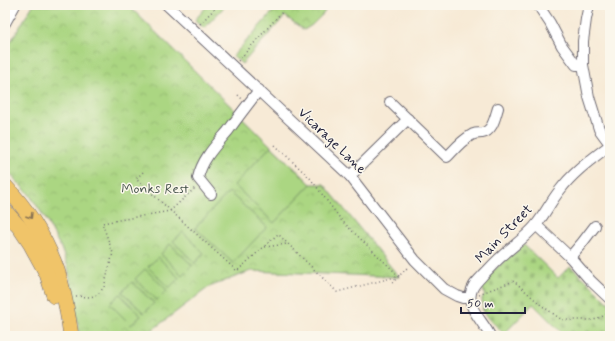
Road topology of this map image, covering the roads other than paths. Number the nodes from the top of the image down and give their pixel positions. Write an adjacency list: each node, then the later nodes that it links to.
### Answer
1 (15, 5): 5 (street)
2 (167, 5): 7 (street, Vicarage Lane)
3 (538, 5): 6 (street)
4 (589, 5): 6 (street)
5 (5, 23)
6 (583, 65): 11 (street)
7 (259, 90): 12 (street, Vicarage Lane); 14 (street)
8 (390, 102): 10 (street)
9 (498, 108): 10 (street)
10 (408, 119): 12 (street)
11 (610, 145): 17 (street, Main Street)
12 (350, 176): 20 (street, Vicarage Lane)
13 (5, 186): 23 (highway, one-way to 23)
14 (212, 194)
15 (5, 205): 16 (street)
16 (10, 216): 22 (highway)
17 (536, 225): 19 (street); 20 (street, Main Street)
18 (595, 226): 19 (street)
19 (570, 257): 21 (street)
20 (470, 298): 24 (street)
21 (610, 299)
22 (62, 336)
23 (71, 336)
24 (490, 336)

